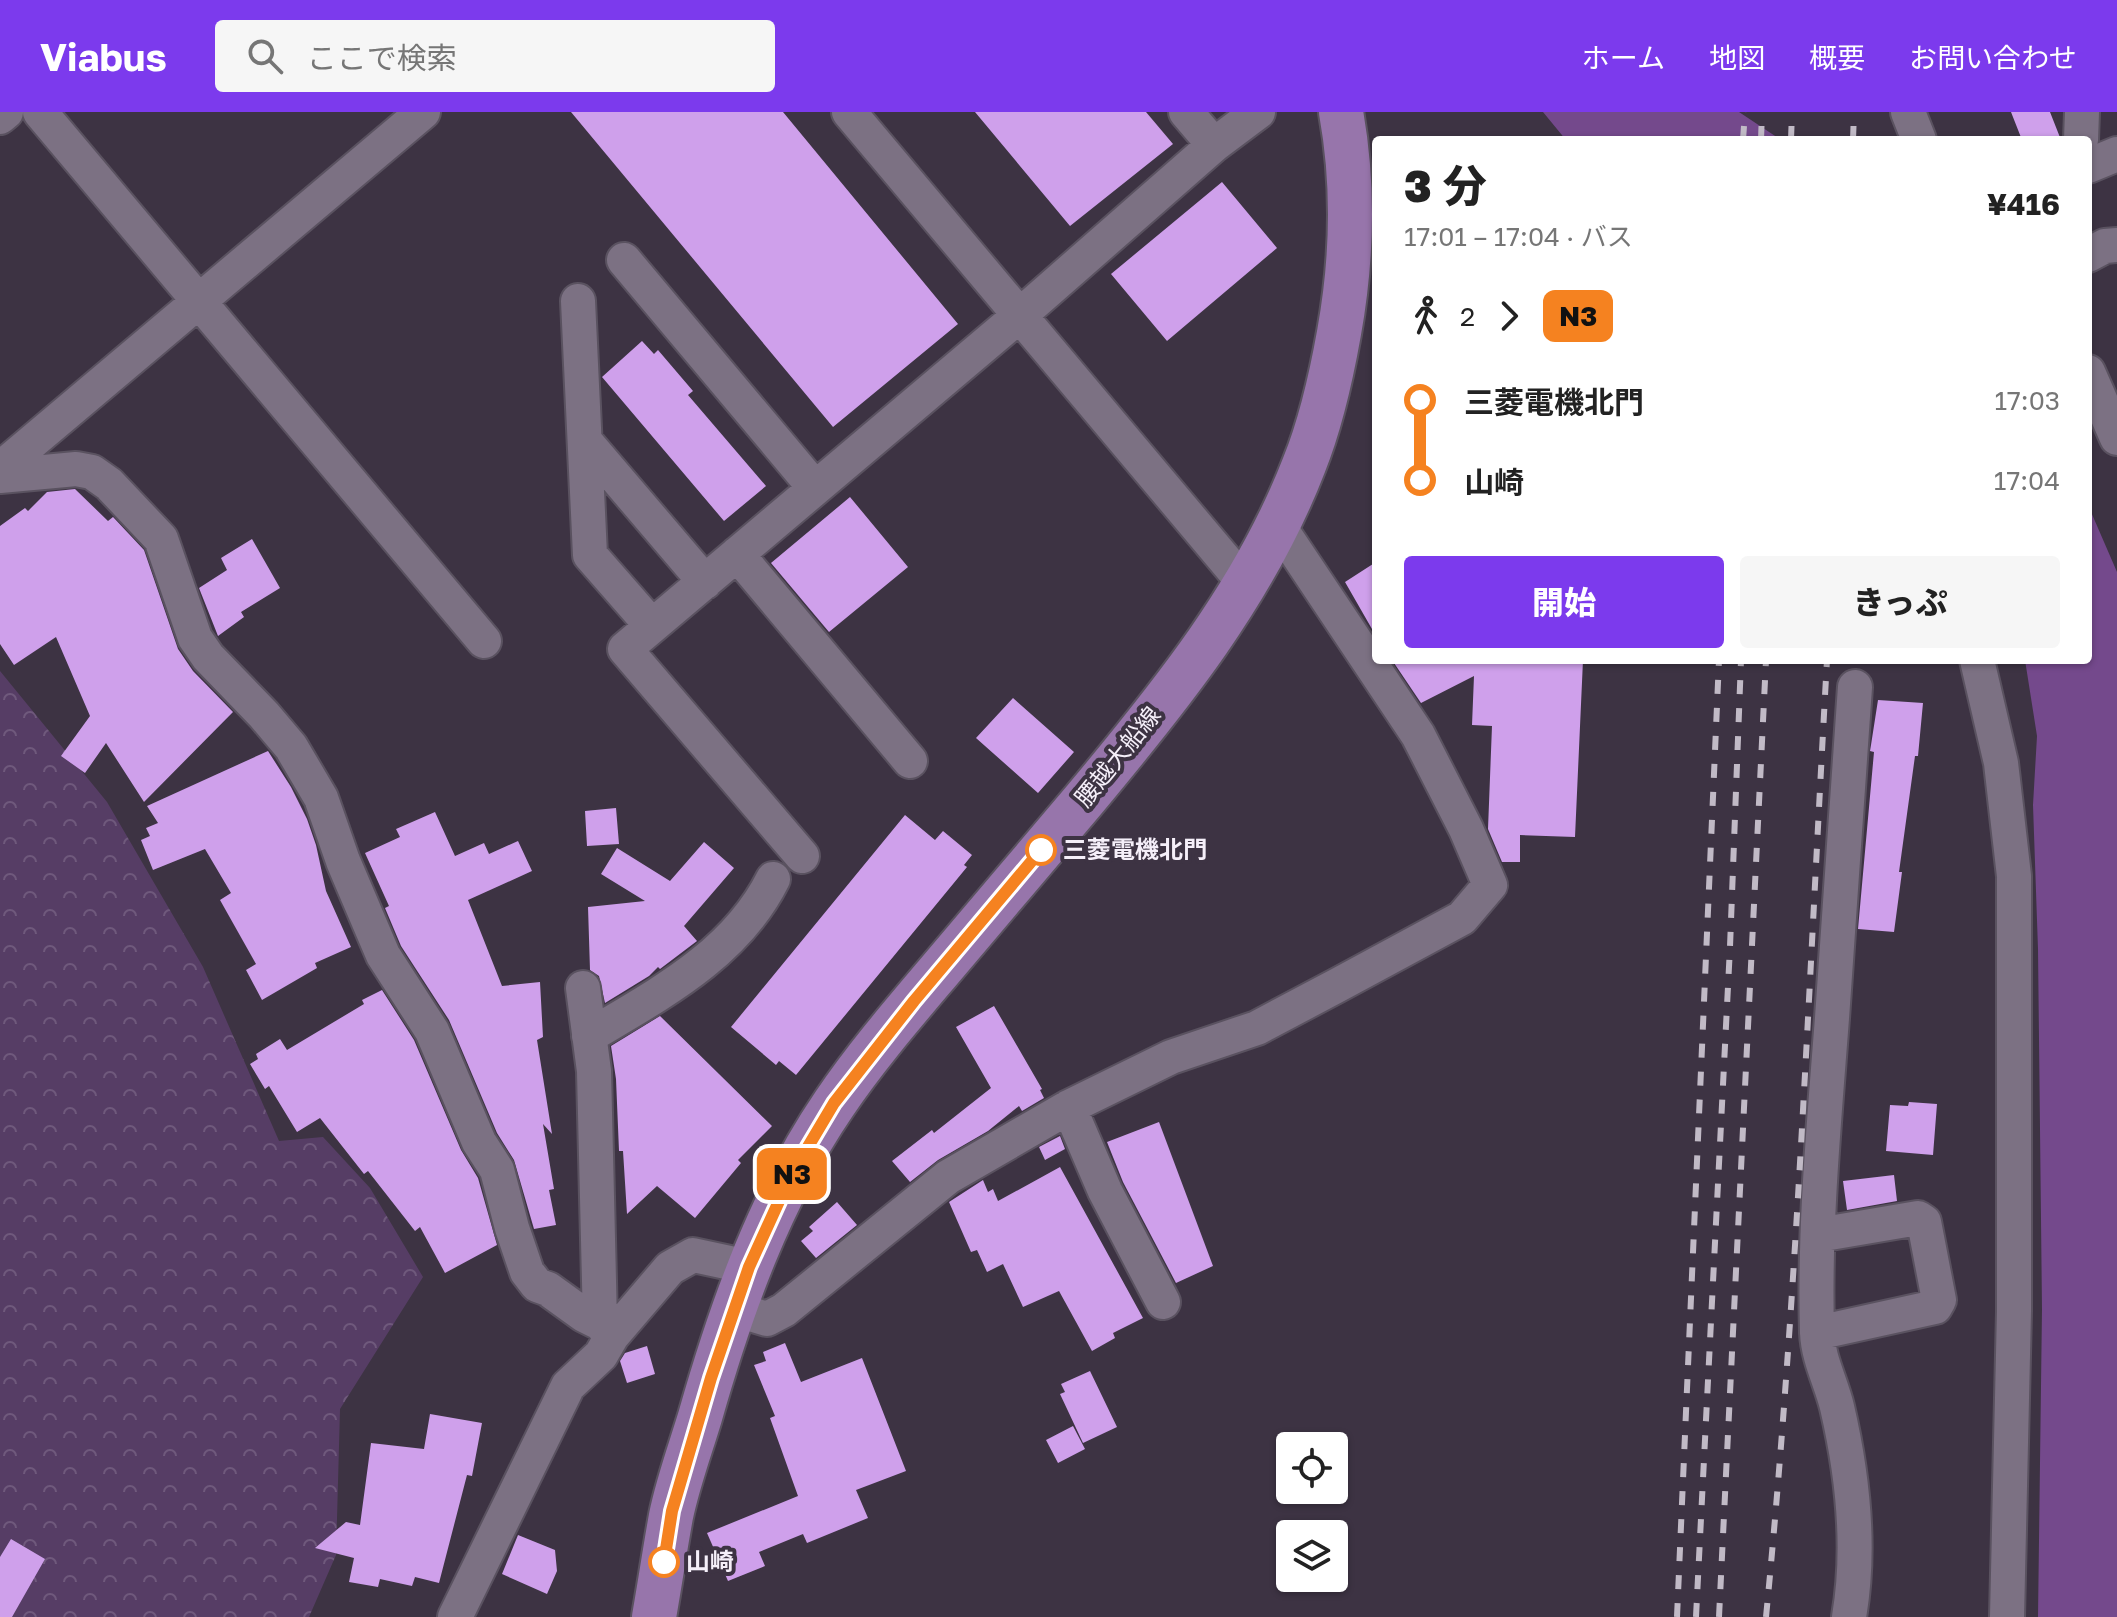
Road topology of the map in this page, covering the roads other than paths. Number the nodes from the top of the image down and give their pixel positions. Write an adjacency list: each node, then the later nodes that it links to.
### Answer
1 (6, 112): 10 (street)
2 (40, 112): 19 (street)
3 (423, 112): 19 (street)
4 (849, 112): 21 (street)
5 (1186, 112): 13 (street)
6 (1258, 112): 13 (street)
7 (1341, 112): 28 (main road, 腰越大船線)
8 (1908, 112): 11 (street)
9 (2082, 112): 12 (street)
10 (0, 117)
11 (1917, 136)
12 (2081, 136)
13 (1214, 145): 21 (street)
14 (2117, 154): 15 (street)
15 (2092, 164)
16 (2117, 245): 17 (street)
17 (2092, 253)
18 (624, 260): 27 (street)
19 (198, 300): 25 (street); 33 (street)
20 (578, 301): 24 (street)
21 (1019, 316): 27 (street); 31 (street)
22 (2099, 374): 23 (street)
23 (2117, 438)
24 (585, 441): 30 (street); 32 (street)
25 (0, 469)
26 (0, 476): 46 (street)
27 (815, 488): 29 (street)
28 (1278, 525): 31 (main road, 腰越大船線); 41 (street)
29 (737, 554): 30 (street); 36 (street)
30 (705, 582): 32 (street)
31 (1246, 585): 43 (main road, 腰越大船線)
32 (652, 626): 37 (street)
33 (484, 641)
34 (1978, 664): 51 (street)
35 (1855, 687): 42 (street)
36 (910, 761)
37 (802, 856)
38 (773, 879): 40 (street)
39 (583, 988): 40 (street)
40 (589, 1036): 46 (street)
41 (1069, 1107): 44 (street); 45 (street)
42 (1818, 1235): 47 (street); 47 (street)
43 (749, 1267): 45 (main road, 腰越大船線); 46 (street)
44 (1163, 1302)
45 (734, 1309): 49 (main road, 腰越大船線)
46 (606, 1330): 48 (street)
47 (1817, 1333): 50 (street)
48 (455, 1617)
49 (654, 1617)
50 (1849, 1617)
51 (2007, 1617)

